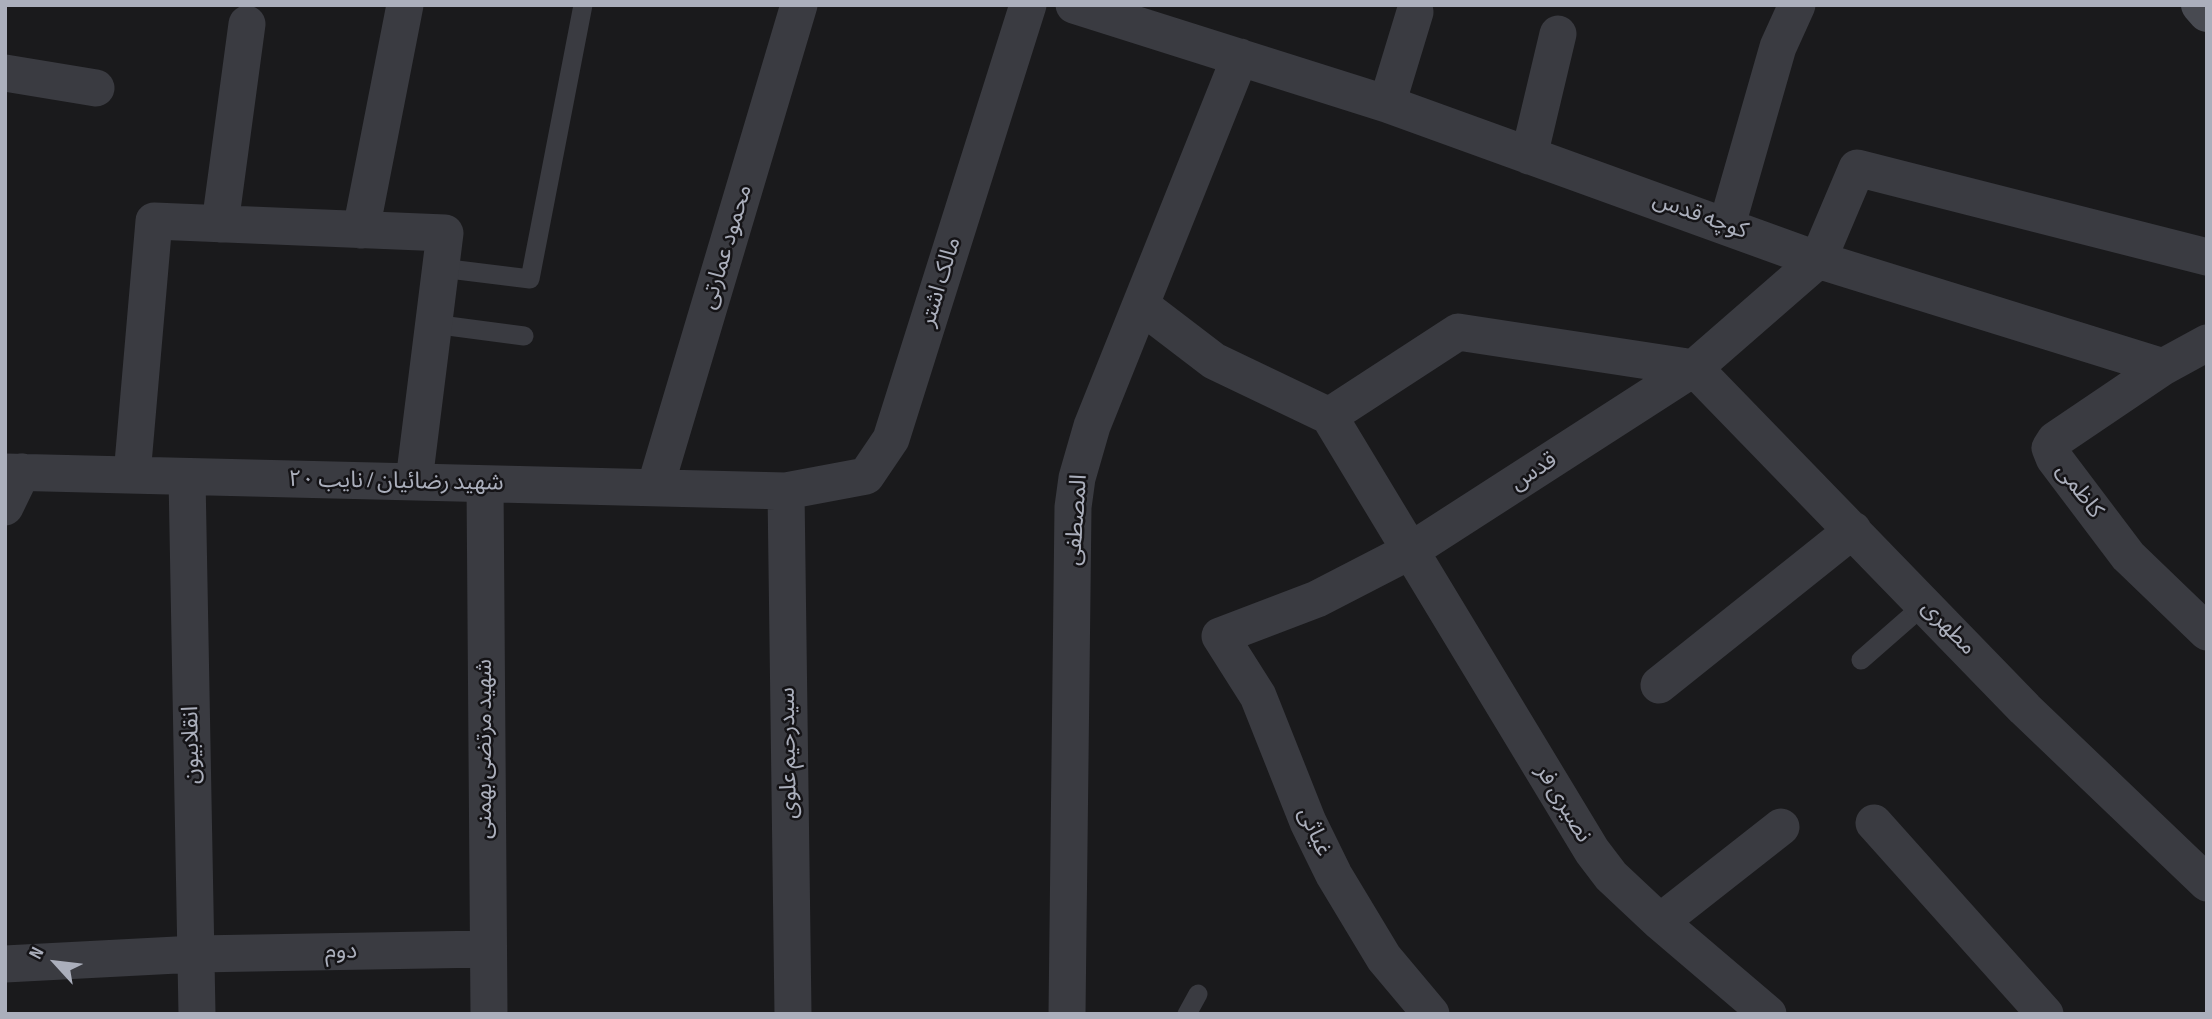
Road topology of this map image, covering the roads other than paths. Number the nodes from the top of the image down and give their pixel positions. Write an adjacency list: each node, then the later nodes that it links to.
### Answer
1 (405, 5): 19 (street)
2 (583, 5): 22 (lane)
3 (799, 5): 35 (street, محمود عمارتی)
4 (1028, 5): 36 (street, مالک اشتر)
5 (1074, 5): 12 (street, کوچه قدس)
6 (1797, 5): 18 (street)
7 (2200, 5): 9 (main road)
8 (1415, 12): 15 (street)
9 (2207, 13)
10 (247, 24): 17 (street)
11 (1558, 34): 16 (street)
12 (1240, 57): 15 (street, کوچه قدس); 23 (street, المصطفی)
13 (5, 73): 14 (street)
14 (96, 88)
15 (1387, 104): 16 (street, کوچه قدس)
16 (1530, 156): 18 (street, کوچه قدس)
17 (219, 224): 19 (street); 31 (street)
18 (1727, 225): 21 (street, کوچه قدس)
19 (361, 230): 22 (street)
20 (2207, 257): 21 (street)
21 (1818, 260): 27 (street, کوچه قدس); 28 (street, قدس)
22 (441, 268): 24 (street)
23 (1142, 306): 29 (street); 57 (street, المصطفی)
24 (433, 324): 25 (lane); 33 (street)
25 (524, 335)
26 (2207, 343): 27 (street)
27 (2163, 367): 41 (street, کاظمی)
28 (1694, 368): 29 (street); 38 (street, مطهری); 39 (street, قدس)
29 (1329, 416): 39 (street, نصیری فر)
30 (13, 472): 31 (street, شهید رضائیان / نایب ۲۰); 37 (street)
31 (132, 475): 32 (street, شهید رضائیان / نایب ۲۰)
32 (187, 477): 33 (street, شهید رضائیان / نایب ۲۰); 50 (street, انقلابیون)
33 (414, 481): 34 (street, شهید رضائیان / نایب ۲۰)
34 (485, 484): 35 (street, شهید رضائیان / نایب ۲۰); 49 (street, شهید مرتضی بهمنی)
35 (655, 488): 36 (street, شهید رضائیان / نایب ۲۰)
36 (786, 491): 56 (street, سیدرحیم علوی)
37 (5, 507)
38 (1853, 530): 40 (street, مطهری); 44 (street)
39 (1410, 551): 42 (street, قدس); 48 (street, نصیری فر)
40 (1925, 604): 43 (lane); 47 (street, مطهری)
41 (2207, 632)
42 (1220, 636): 59 (street, غیاثی)
43 (1861, 660)
44 (1659, 685)
45 (1874, 823): 60 (street)
46 (1782, 827): 48 (street)
47 (2207, 883)
48 (1660, 922): 53 (street, نصیری فر)
49 (486, 949): 50 (street, دوم); 55 (street, شهید مرتضی بهمنی)
50 (196, 954): 51 (street, دوم); 54 (street, انقلابیون)
51 (5, 964)
52 (1198, 995): 58 (lane)
53 (1765, 1013)
54 (197, 1014)
55 (488, 1014)
56 (793, 1014)
57 (1067, 1014)
58 (1187, 1014)
59 (1431, 1014)
60 (2045, 1014)

